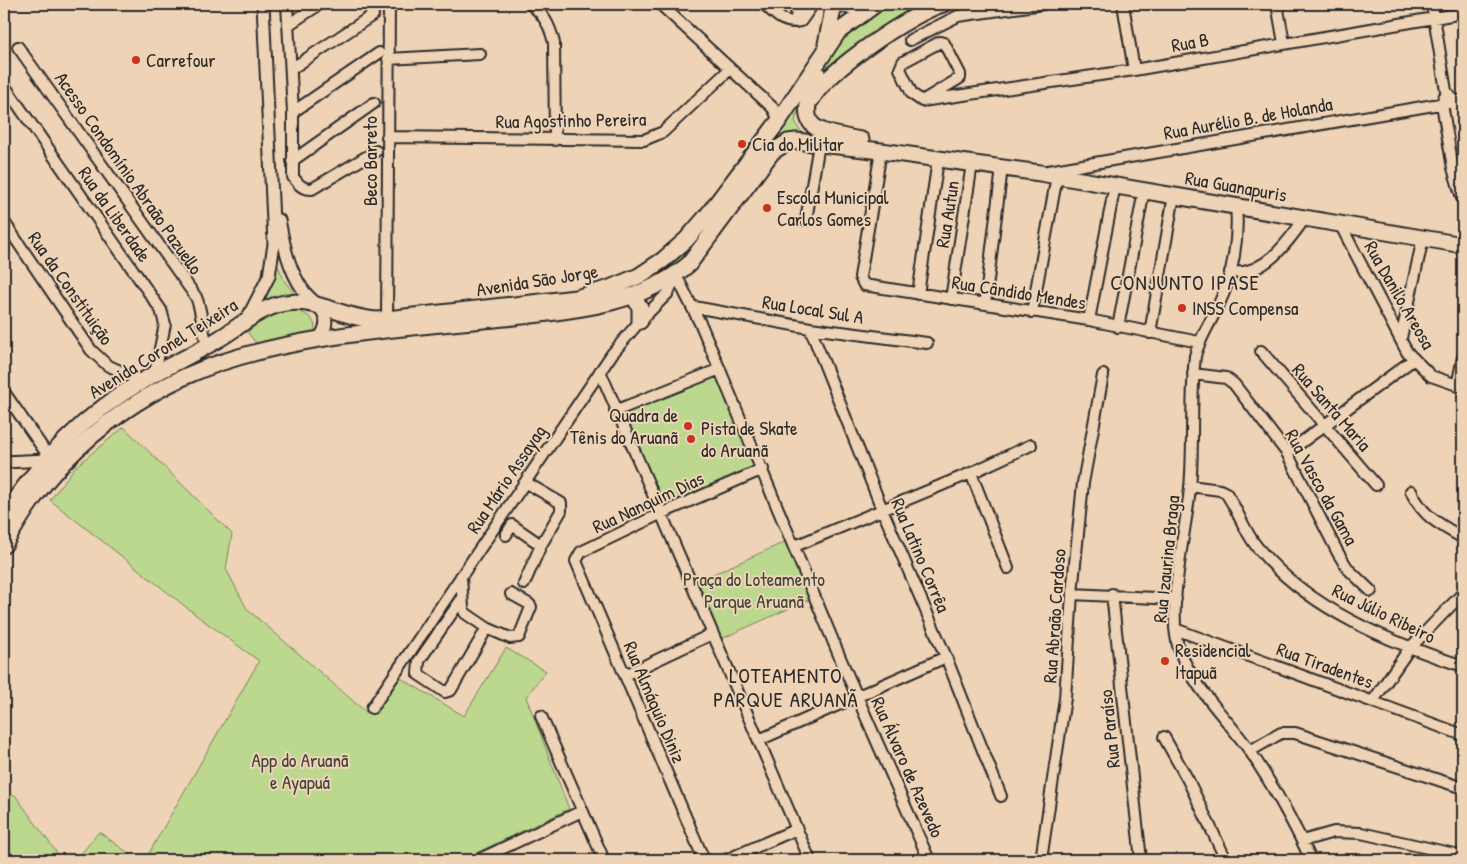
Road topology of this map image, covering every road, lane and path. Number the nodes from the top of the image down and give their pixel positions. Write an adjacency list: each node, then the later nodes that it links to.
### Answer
1 (263, 4): 57 (street)
2 (287, 4): 23 (street)
3 (320, 4): 23 (street)
4 (389, 4): 29 (street, Beco Barreto)
5 (530, 4): 43 (street)
6 (660, 4): 30 (street)
7 (764, 4): 22 (street)
8 (797, 4): 22 (street)
9 (813, 4): 22 (street)
10 (834, 4): 27 (main road)
11 (843, 4): 12 (main road)
12 (854, 4)
13 (876, 4): 27 (main road, Avenida São Jorge)
14 (943, 4): 39 (main road)
15 (1043, 4): 24 (street)
16 (1123, 4): 32 (street)
17 (1278, 4): 25 (street)
18 (1432, 4): 21 (street)
19 (1463, 13): 21 (street, Rua B)
20 (373, 15): 31 (street)
21 (1435, 18): 25 (street, Rua B); 34 (street)
22 (796, 22)
23 (288, 25): 31 (street)
24 (910, 40)
25 (1284, 43): 32 (street, Rua B)
26 (18, 47): 86 (street, Acesso Condomínio Abraão Pazuello)
27 (825, 49): 39 (main road, Avenida São Jorge); 41 (main road, Avenida São Jorge)
28 (480, 54): 29 (street)
29 (383, 56): 40 (street); 42 (street, Beco Barreto)
30 (730, 69): 41 (street); 43 (street, Rua Agostinho Pereira)
31 (291, 70): 40 (street)
32 (1134, 70): 35 (street, Rua B)
33 (4, 85): 95 (street, Rua da Liberdade)
34 (1446, 91): 36 (street); 38 (street)
35 (922, 101): 35 (street)
36 (1458, 101): 38 (street, Rua Aurélio B. de Holanda); 48 (street)
37 (374, 103): 50 (street)
38 (1442, 104): 53 (street, Rua Aurélio B. de Holanda); 59 (street)
39 (806, 109): 52 (main road, Rua Guanapuris)
40 (293, 112): 50 (street)
41 (778, 122): 76 (main road, Avenida São Jorge)
42 (387, 138): 43 (street, Rua Agostinho Pereira); 76 (street, Beco Barreto)
43 (555, 140)
44 (819, 144): 46 (main road, Rua Guanapuris); 47 (main road, Rua Guanapuris); 62 (street)
45 (376, 151): 50 (street)
46 (881, 151): 49 (main road, Rua Guanapuris); 69 (street, Rua Cândido Mendes)
47 (772, 152): 68 (main road, Avenida São Jorge)
48 (1463, 159)
49 (938, 160): 51 (main road, Rua Guanapuris); 69 (street)
50 (292, 161)
51 (972, 164): 52 (main road, Rua Guanapuris); 71 (street, Rua Autun)
52 (1002, 168): 53 (main road, Rua Guanapuris); 72 (street)
53 (1040, 173): 54 (main road, Rua Guanapuris)
54 (1057, 176): 55 (main road, Rua Guanapuris); 75 (street)
55 (1115, 186): 56 (main road, Rua Guanapuris); 77 (street)
56 (1144, 190): 58 (main road, Rua Guanapuris); 80 (street)
57 (273, 192): 73 (street); 79 (street)
58 (1174, 196): 60 (main road, Rua Guanapuris); 82 (street)
59 (1463, 196)
60 (1236, 206): 61 (main road, Rua Guanapuris); 67 (street, Rua Izaurina Braga)
61 (1305, 218): 64 (main road, Rua Guanapuris); 67 (street)
62 (806, 220)
63 (4, 222): 95 (street, Rua da Constituição)
64 (1340, 224): 65 (main road, Rua Guanapuris); 83 (street, Rua Danilo Areosa)
65 (1423, 238): 66 (main road, Rua Guanapuris); 83 (street)
66 (1463, 245)
67 (1230, 272): 85 (street, Rua Izaurina Braga)
68 (676, 275): 70 (main road, Avenida São Jorge); 74 (street, Rua Álvaro de Azevedo); 78 (street, Rua Mário Assayag)
69 (918, 294): 71 (street, Rua Cândido Mendes)
70 (633, 296): 78 (main road); 84 (main road, Avenida São Jorge)
71 (951, 299): 72 (street, Rua Cândido Mendes)
72 (985, 304): 75 (street, Rua Cândido Mendes)
73 (321, 306): 76 (main road, Avenida São Jorge); 79 (main road, Avenida Coronel Teixeira); 84 (street)
74 (694, 307): 81 (street, Rua Local Sul A); 91 (street, Rua Álvaro de Azevedo)
75 (1032, 312): 77 (street, Rua Cândido Mendes)
76 (387, 319)
77 (1089, 320): 80 (street, Rua Cândido Mendes)
78 (640, 321): 92 (street, Rua Mário Assayag)
79 (245, 322): 86 (main road, Avenida Coronel Teixeira)
80 (1118, 327): 82 (street, Rua Cândido Mendes)
81 (810, 328): 87 (street, Rua Local Sul A); 110 (street, Rua Latino Corrêa)
82 (1150, 333): 85 (street, Rua Cândido Mendes)
83 (1401, 338): 90 (street, Rua Danilo Areosa)
84 (317, 341): 115 (main road, Avenida Coronel Teixeira)
85 (1199, 342): 93 (street, Rua Izaurina Braga)
86 (212, 343): 95 (main road, Avenida Coronel Teixeira)
87 (927, 343)
88 (1261, 351): 99 (street, Rua Santa Maria)
89 (1463, 357): 96 (street)
90 (1414, 359): 96 (street, Rua Danilo Areosa); 99 (street)
91 (720, 369): 98 (street); 104 (street, Rua Álvaro de Azevedo)
92 (600, 371): 98 (street); 106 (street, Rua Mário Assayag)
93 (1193, 374): 101 (street, Rua Vasco da Gama); 108 (street, Rua Izaurina Braga)
94 (1103, 375): 125 (street, Rua Abraão Cardoso)
95 (149, 377): 102 (main road, Avenida Coronel Teixeira)
96 (1460, 386)
97 (4, 392): 102 (street)
98 (615, 411): 111 (street)
99 (1326, 425): 101 (street); 107 (street, Rua Santa Maria)
100 (1031, 445): 105 (street)
101 (1287, 453): 122 (street, Rua Vasco da Gama)
102 (47, 459): 103 (street); 112 (main road, Avenida Coronel Teixeira)
103 (4, 462)
104 (763, 470): 111 (street, Rua Nanquim Dias); 117 (street, Rua Álvaro de Azevedo)
105 (971, 473): 110 (street); 119 (street)
106 (526, 482): 116 (street); 120 (street, Rua Mário Assayag)
107 (1376, 485)
108 (1190, 486): 127 (street, Rua Izaurina Braga); 132 (street, Rua Júlio Ribeiro)
109 (1411, 491): 114 (street)
110 (882, 509): 117 (street); 133 (street, Rua Latino Corrêa)
111 (660, 514): 118 (street, Rua Nanquim Dias); 131 (street)
112 (4, 516)
113 (506, 535): 116 (street)
114 (1463, 538)
115 (4, 545)
116 (541, 545): 121 (street)
117 (795, 546): 136 (street, Rua Álvaro de Azevedo)
118 (577, 556): 135 (street, Rua Almáquio Diniz)
119 (1008, 568)
120 (461, 576): 128 (street); 138 (street, Rua Mário Assayag)
121 (524, 584)
122 (1371, 591)
123 (1463, 593): 132 (street)
124 (511, 594): 129 (street)
125 (1072, 594): 126 (street); 156 (street, Rua Abraão Cardoso)
126 (1112, 594): 127 (street); 157 (street, Rua Paraíso)
127 (1176, 599): 130 (street, Rua Izaurina Braga)
128 (461, 600): 129 (street); 129 (street)
129 (487, 628)
130 (1175, 629): 137 (street, Rua Tiradentes); 143 (street, Rua Izaurina Braga)
131 (712, 634): 135 (street); 142 (street)
132 (1409, 649): 134 (street, Rua Júlio Ribeiro); 137 (street)
133 (946, 657): 136 (street); 145 (street, Rua Latino Corrêa)
134 (1463, 666)
135 (625, 675): 152 (street, Rua Almáquio Diniz)
136 (858, 696): 142 (street); 155 (street, Rua Álvaro de Azevedo)
137 (1373, 701): 140 (street, Rua Tiradentes)
138 (372, 708)
139 (541, 716): 146 (street)
140 (1463, 735)
141 (1164, 738): 158 (street)
142 (759, 740): 147 (street)
143 (1250, 751): 144 (street); 148 (street, Rua Izaurina Braga)
144 (1463, 788)
145 (1001, 796)
146 (582, 811): 150 (street); 151 (street)
147 (797, 829): 153 (street); 154 (street)
148 (1302, 841): 149 (street); 159 (street, Rua Izaurina Braga)
149 (1463, 856)
150 (478, 860)
151 (604, 860)
152 (704, 860)
153 (726, 860)
154 (810, 860)
155 (929, 860)
156 (1041, 860)
157 (1141, 860)
158 (1226, 860)
159 (1311, 860)

